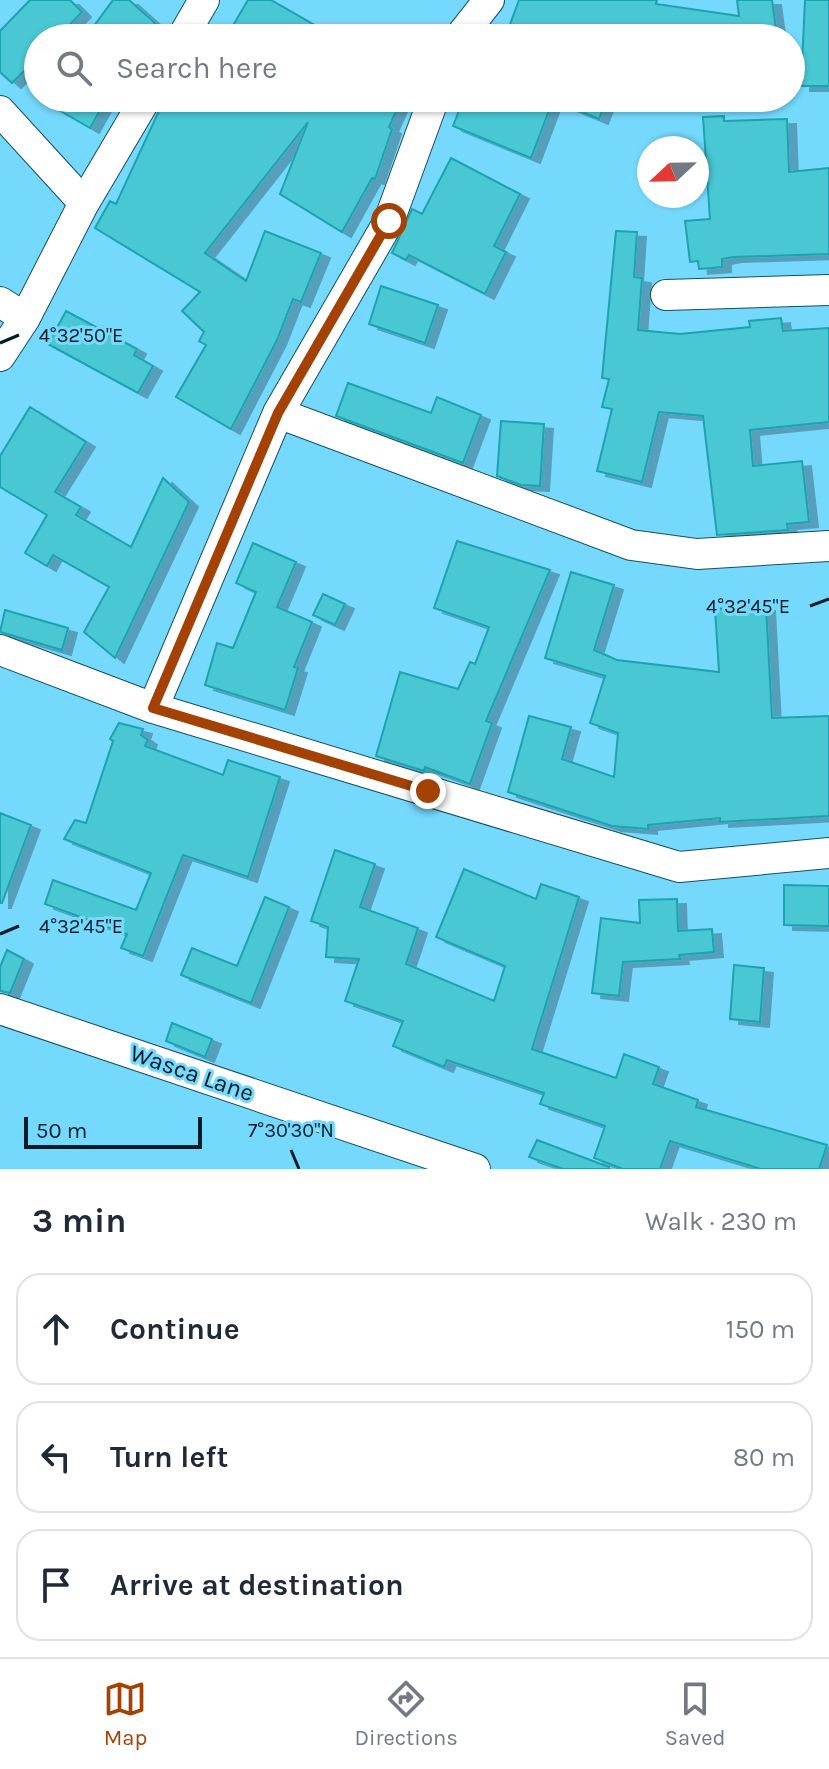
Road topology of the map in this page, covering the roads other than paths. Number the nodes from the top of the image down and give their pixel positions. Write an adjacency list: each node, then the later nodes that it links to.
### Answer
1 (204, 0): 3 (street)
2 (489, 0): 4 (street)
3 (190, 24)
4 (470, 24)
5 (0, 111): 8 (street)
6 (138, 112): 8 (street)
7 (429, 112): 13 (street)
8 (84, 203): 11 (street)
9 (829, 290): 10 (street)
10 (666, 295)
11 (12, 310): 12 (street)
12 (0, 356)
13 (278, 413): 14 (street); 16 (street)
14 (829, 546)
15 (0, 650): 16 (street)
16 (153, 708): 17 (street)
17 (829, 853)
18 (0, 1009): 19 (street, Wasca Lane)
19 (475, 1169)

